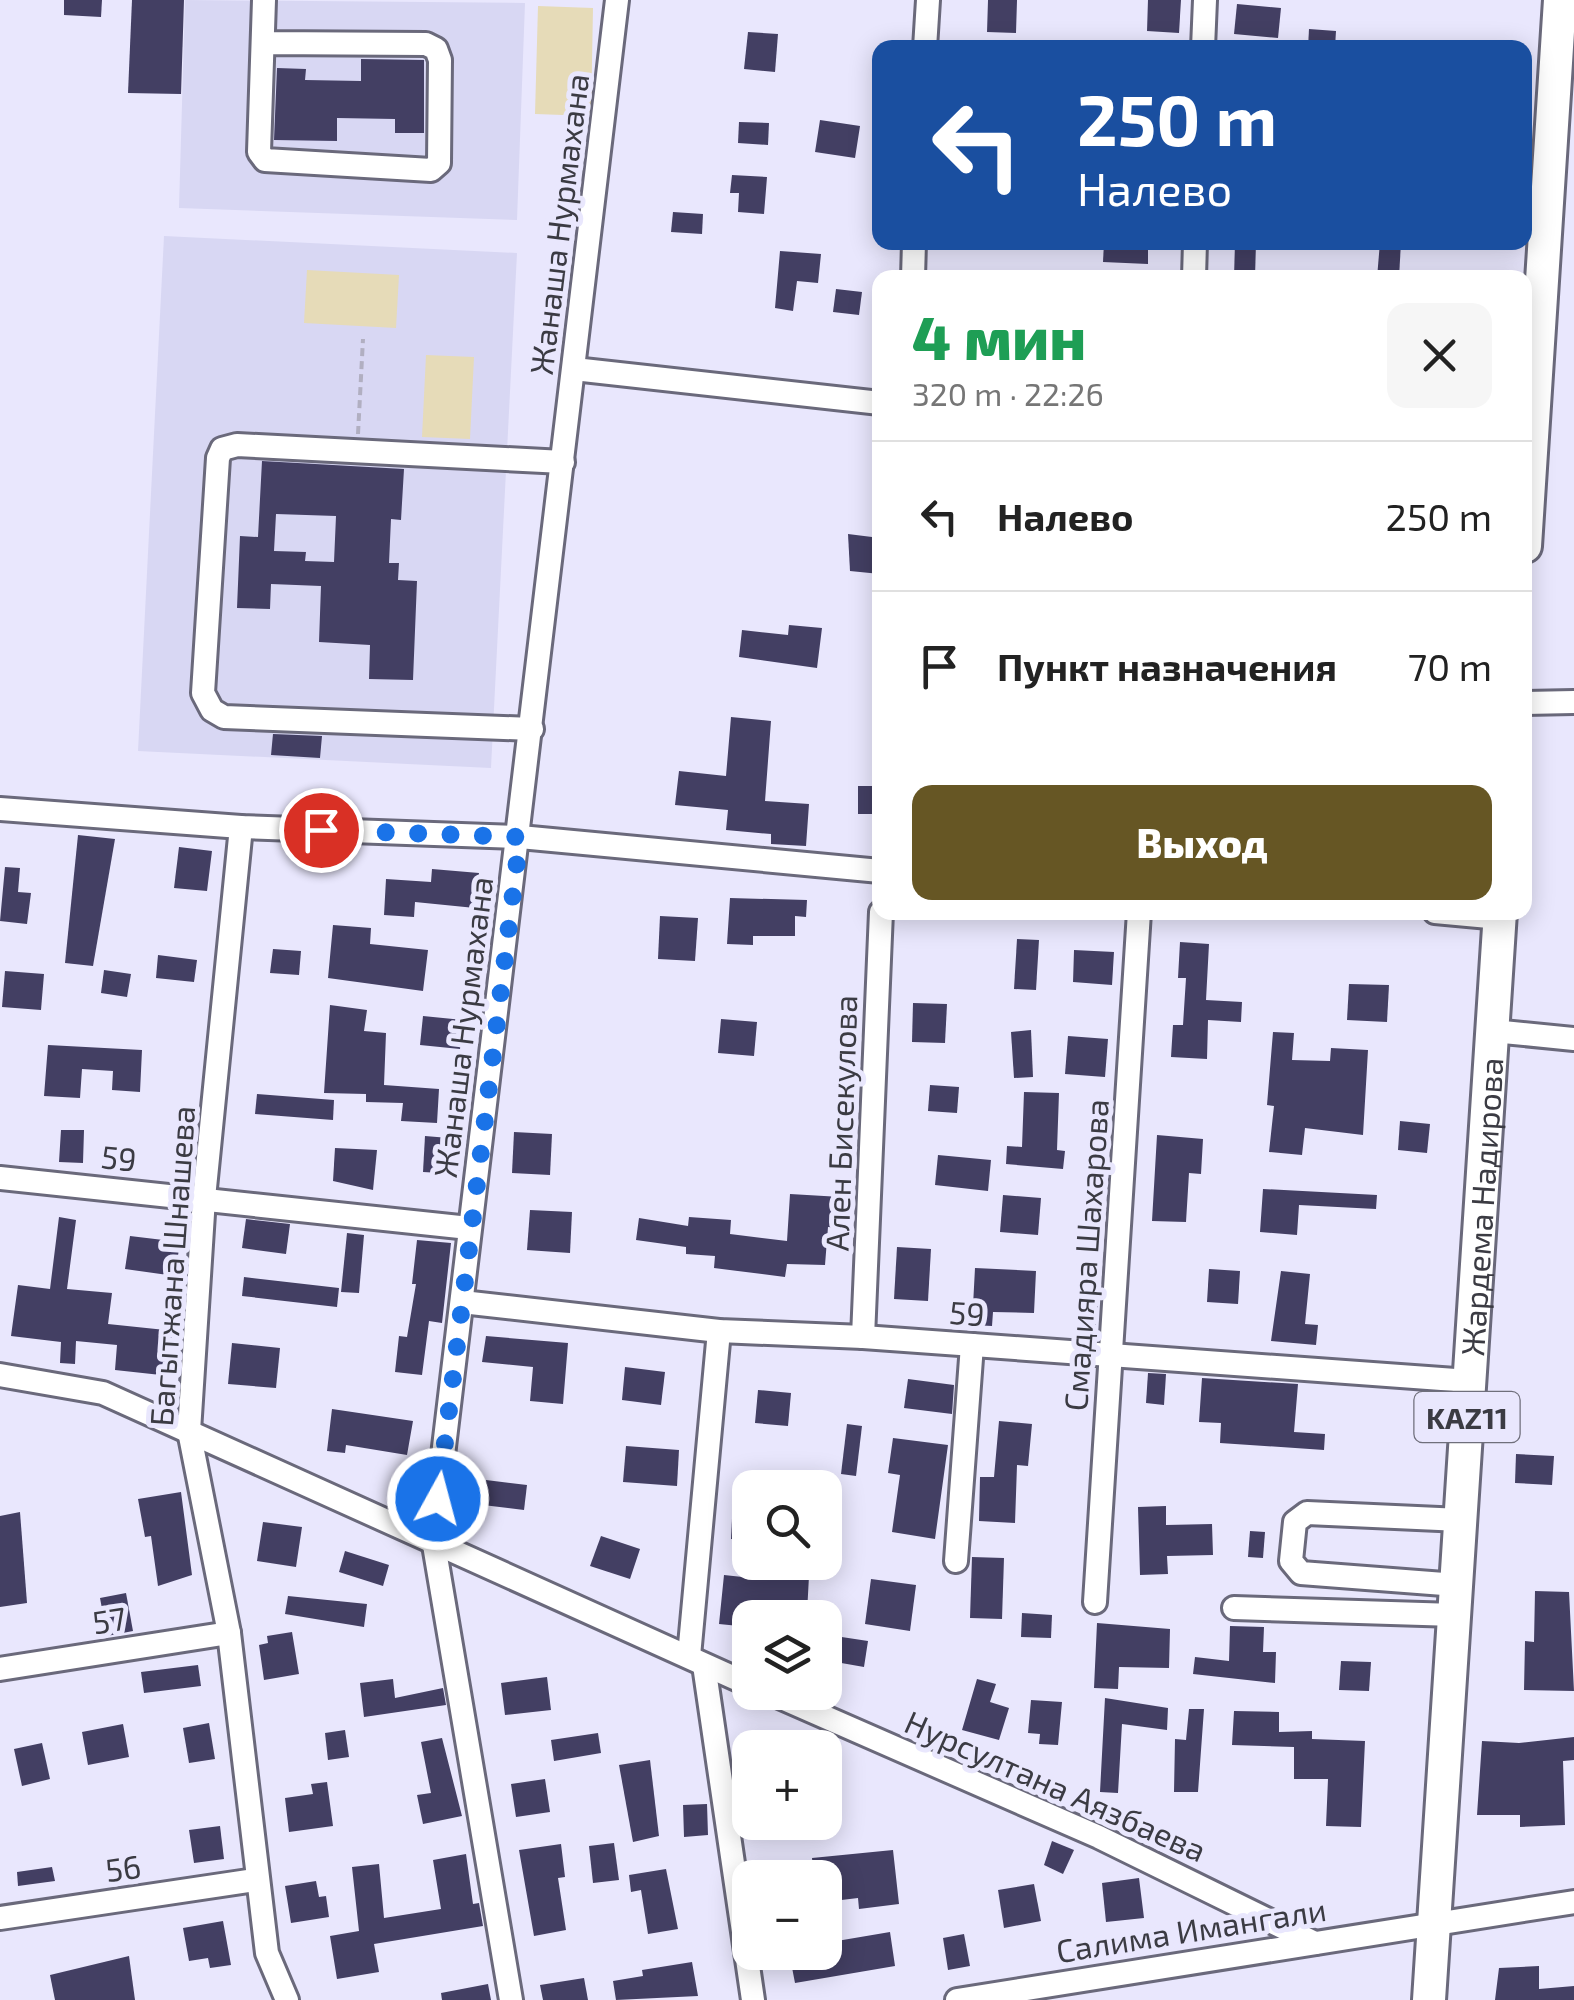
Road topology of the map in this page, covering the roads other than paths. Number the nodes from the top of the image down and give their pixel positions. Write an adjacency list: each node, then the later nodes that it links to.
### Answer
1 (264, 0): 8 (street)
2 (617, 0): 9 (street, Жанаша Нурмахана)
3 (928, 0): 6 (street)
4 (1205, 0): 7 (street)
5 (1560, 0): 10 (highway)
6 (926, 40)
7 (1203, 40)
8 (264, 43): 8 (street)
9 (574, 369): 11 (street); 12 (street, Жанаша Нурмахана)
10 (1532, 392)
11 (872, 402)
12 (564, 462): 15 (street, Жанаша Нурмахана); 15 (street)
13 (1574, 702): 14 (street)
14 (1532, 704)
15 (532, 729): 18 (street, Жанаша Нурмахана)
16 (0, 809): 17 (street)
17 (241, 827): 18 (street); 26 (street, Багытжана Шнашева)
18 (520, 837): 19 (street); 27 (street, Жанаша Нурмахана)
19 (872, 870)
20 (881, 920): 30 (street, Ален Бисекулова)
21 (1139, 920): 32 (street, Смадияра Шахарова)
22 (1500, 920): 23 (highway, Жардема Надирова / KAZ11)
23 (1493, 1032): 24 (street); 34 (highway, Жардема Надирова / KAZ11)
24 (1574, 1038)
25 (0, 1178): 26 (street, 59)
26 (204, 1198): 27 (street, 59); 35 (street, Багытжана Шнашева)
27 (469, 1228): 28 (street, Жанаша Нурмахана)
28 (462, 1302): 29 (street, 59); 37 (street, Жанаша Нурмахана)
29 (719, 1332): 30 (street, 59); 43 (street)
30 (863, 1337): 31 (street, 59)
31 (972, 1345): 32 (street, 59); 38 (street)
32 (1112, 1356): 34 (street, 59); 40 (street, Смадияра Шахарова)
33 (0, 1374): 35 (street)
34 (1469, 1381): 36 (highway, Жардема Надирова / KAZ11)
35 (189, 1431): 37 (street); 42 (street, Багытжана Шнашева)
36 (1461, 1520): 39 (highway, Жардема Надирова / KAZ11); 39 (street)
37 (433, 1539): 43 (street); 54 (street, Жанаша Нурмахана)
38 (956, 1560)
39 (1456, 1600): 41 (street); 50 (highway, Жардема Надирова / KAZ11)
40 (1095, 1602)
41 (1234, 1608)
42 (229, 1633): 44 (street, 57); 47 (street, Багытжана Шнашева)
43 (697, 1661): 45 (street); 55 (street)
44 (0, 1670)
45 (732, 1677)
46 (809, 1710): 51 (street, Нурсултана Аязбаева)
47 (255, 1880): 49 (street, 56); 53 (street, Багытжана Шнашева)
48 (1574, 1902): 50 (street, Салима Имангали)
49 (0, 1918)
50 (1435, 1922): 51 (street, Салима Имангали); 57 (highway, KAZ11)
51 (1315, 1942): 52 (street, Салима Имангали)
52 (1072, 1990): 56 (street, Салима Имангали)
53 (287, 2000)
54 (511, 2000)
55 (753, 2000)
56 (957, 2000)
57 (1429, 2000)

